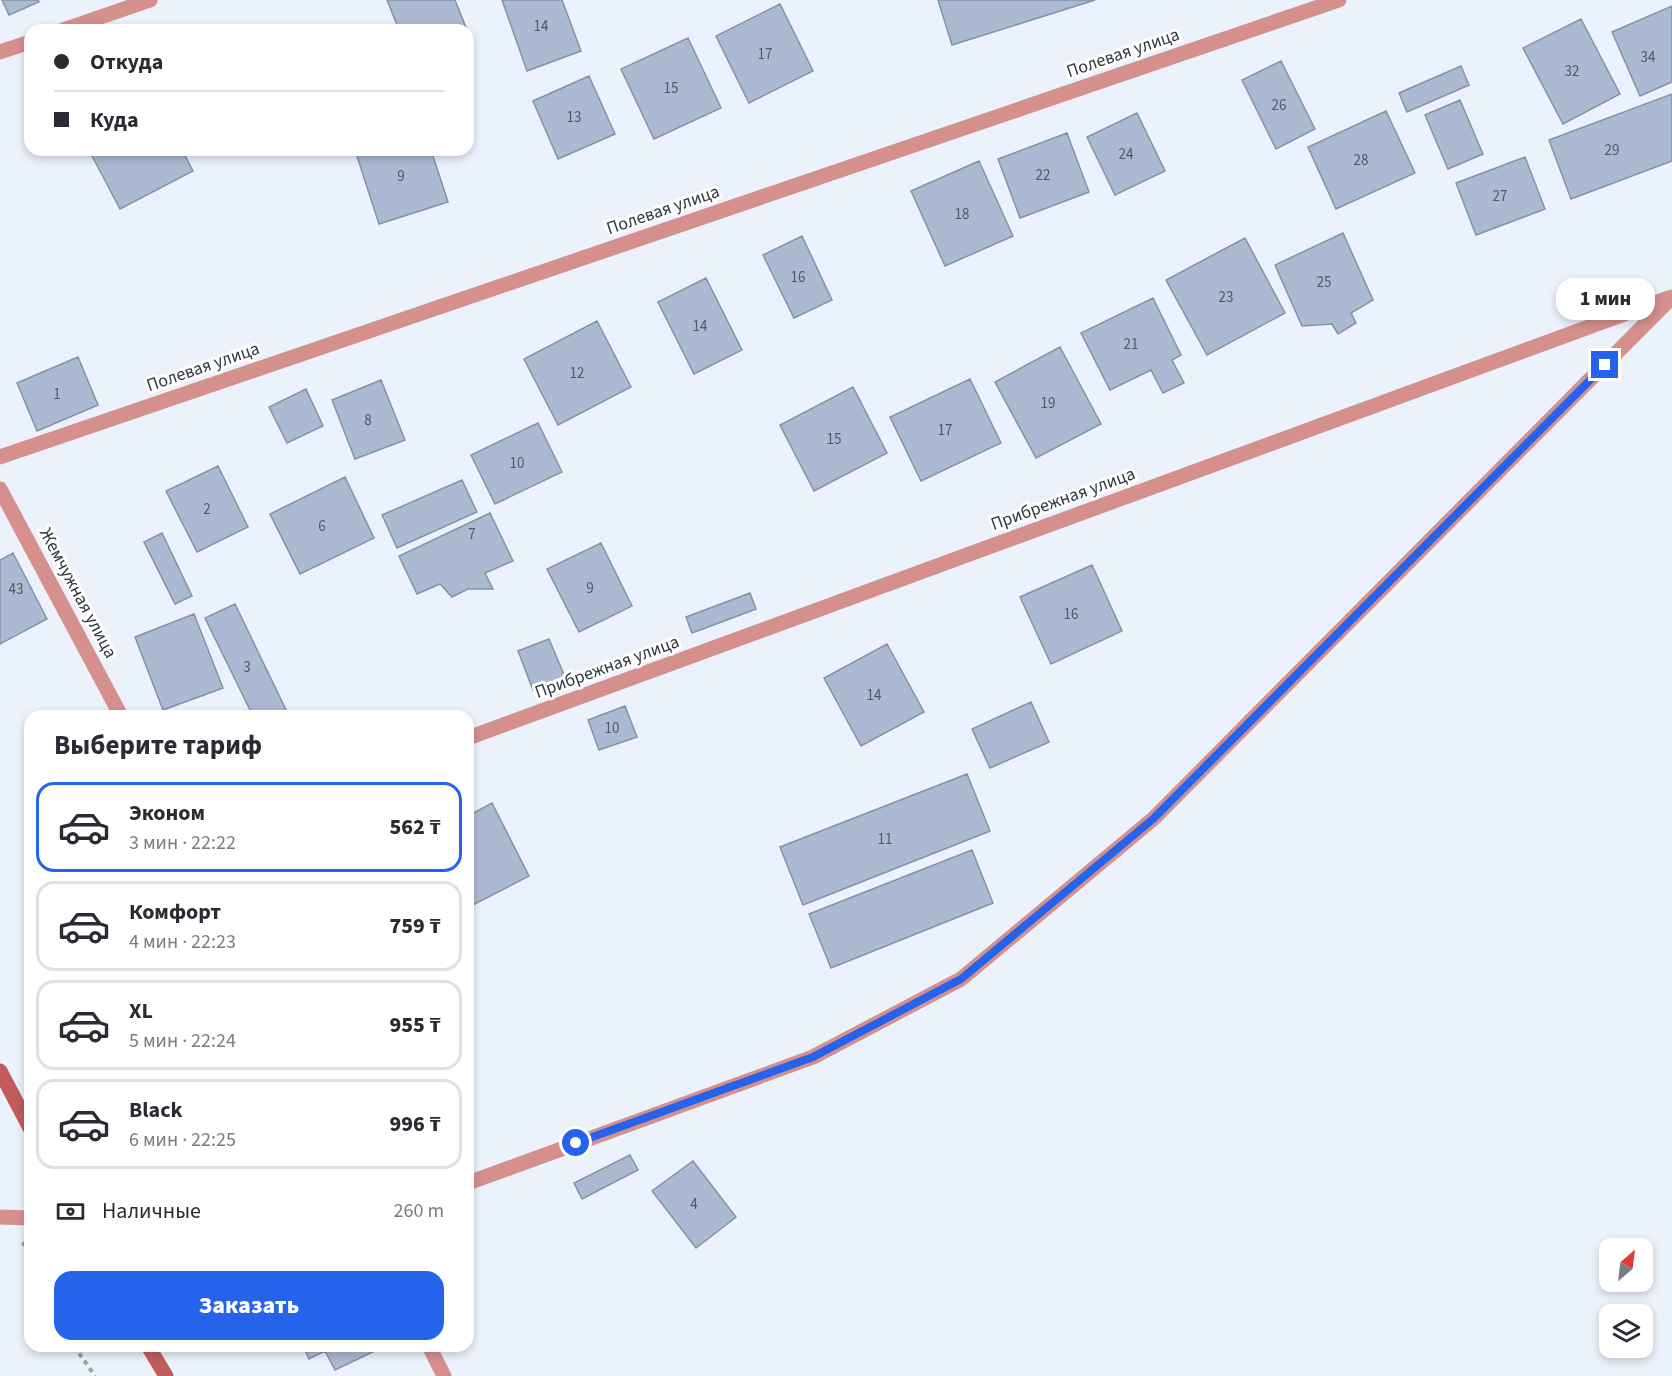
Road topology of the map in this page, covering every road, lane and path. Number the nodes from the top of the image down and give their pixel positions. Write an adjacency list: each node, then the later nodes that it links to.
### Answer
1 (150, 0): 3 (street)
2 (1339, 0): 7 (street, Полевая улица)
3 (80, 24)
4 (24, 44): 5 (street)
5 (0, 52)
6 (1672, 297): 10 (street, Прибрежная улица); 13 (street)
7 (0, 457)
8 (0, 489): 9 (street, Жемчужная улица)
9 (118, 710)
10 (474, 736)
11 (0, 1071): 12 (street)
12 (24, 1117)
13 (474, 1181)
14 (0, 1217): 15 (street)
15 (24, 1218)
16 (78, 1352): 19 (path)
17 (152, 1352): 20 (street)
18 (432, 1352): 21 (street)
19 (95, 1376)
20 (166, 1376)
21 (444, 1376)

